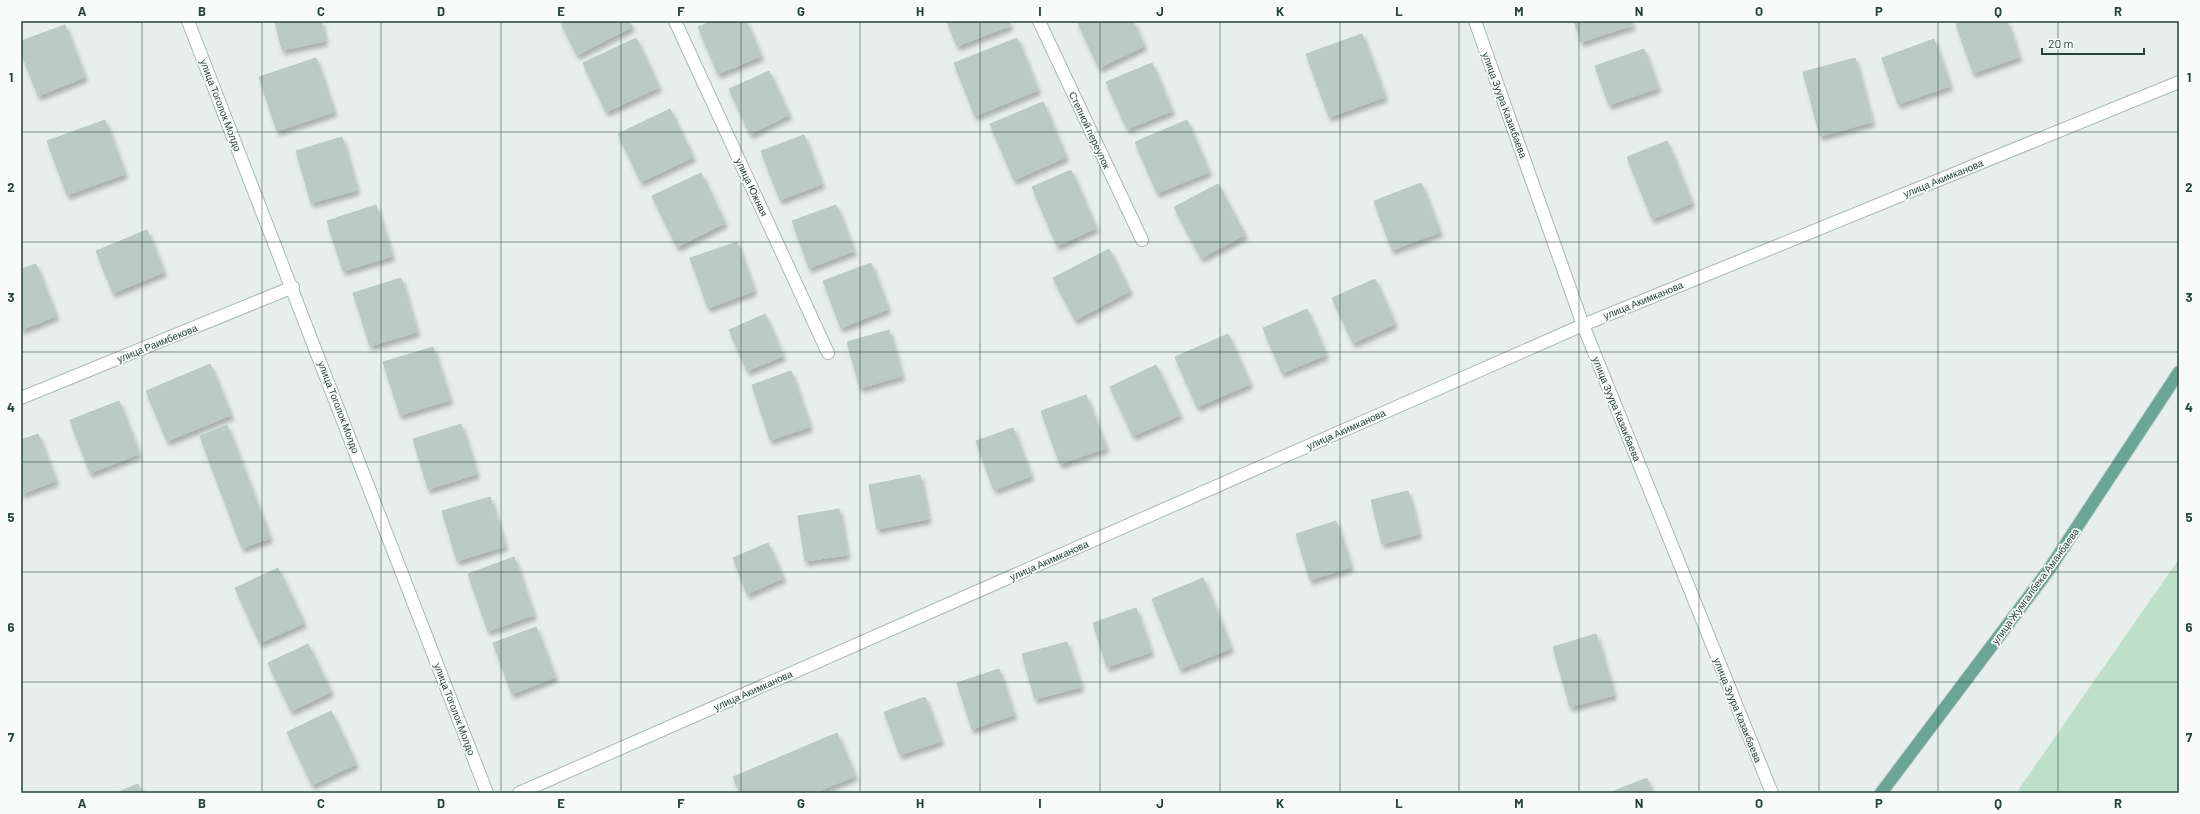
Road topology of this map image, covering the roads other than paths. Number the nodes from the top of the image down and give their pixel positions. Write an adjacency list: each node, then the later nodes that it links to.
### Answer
1 (188, 21): 7 (street, улица Тоголок Молдо)
2 (675, 21): 9 (street, улица Южная)
3 (1040, 21): 6 (street, Степной переулок)
4 (1475, 21): 8 (street, улица Зуура Казакбаева)
5 (2179, 82): 8 (street, улица Акимканова)
6 (1142, 240)
7 (293, 287): 11 (street, улица Раимбекова); 12 (street, улица Тоголок Молдо)
8 (1583, 325): 13 (street, улица Акимканова); 14 (street, улица Зуура Казакбаева)
9 (828, 353)
10 (2179, 372): 15 (main road, улица Жумгалбека Аманбаева)
11 (21, 398)
12 (488, 793)
13 (519, 793)
14 (1772, 793)
15 (1882, 793)

